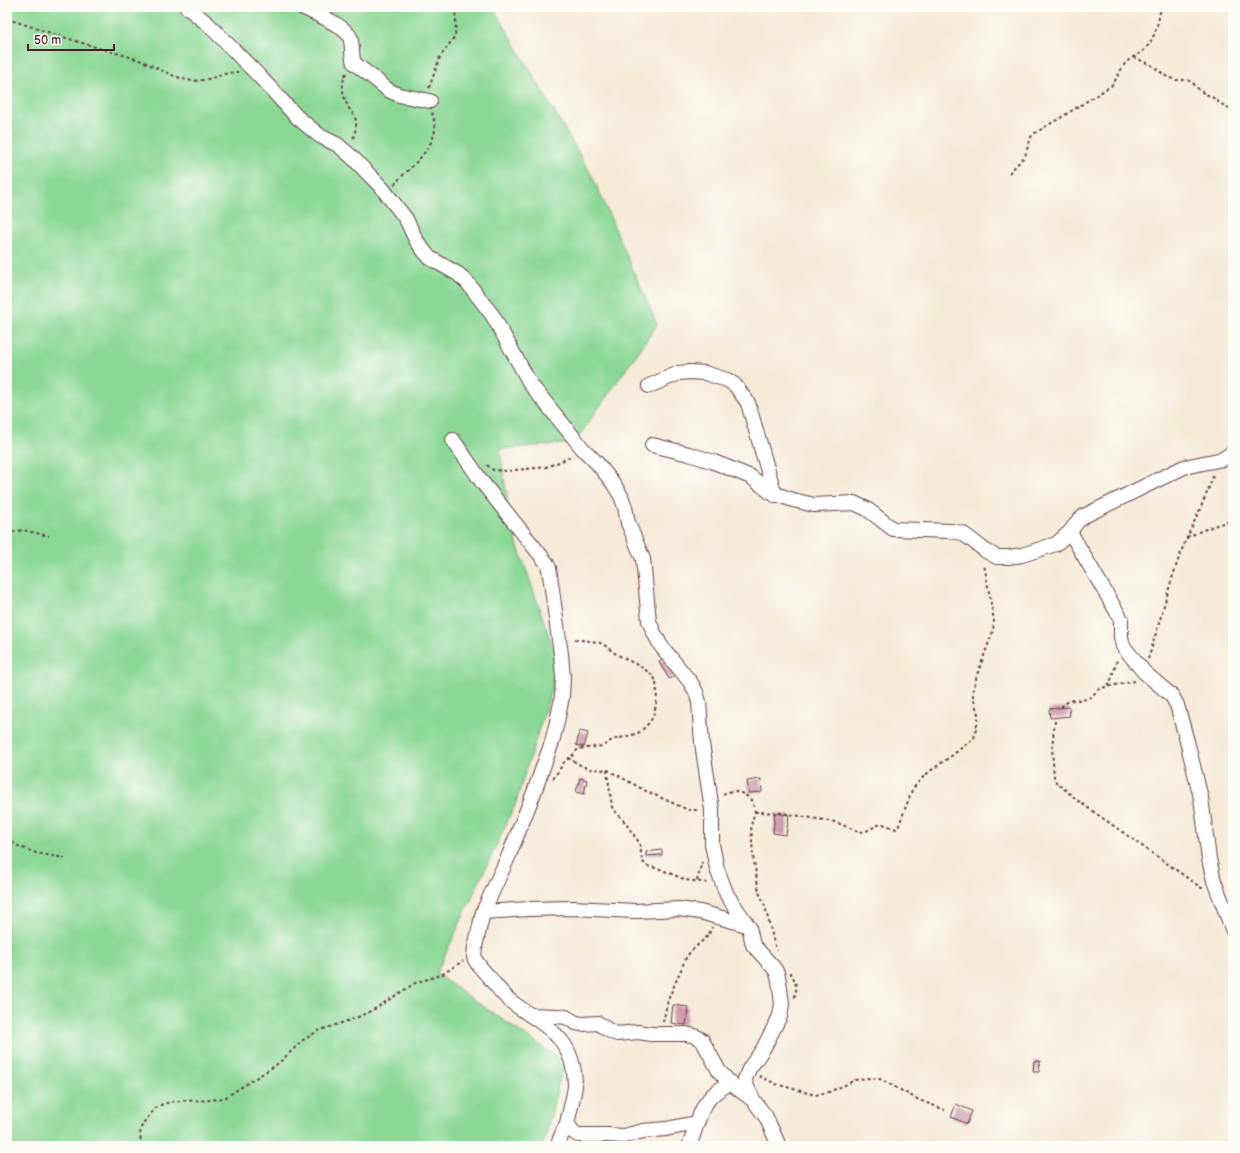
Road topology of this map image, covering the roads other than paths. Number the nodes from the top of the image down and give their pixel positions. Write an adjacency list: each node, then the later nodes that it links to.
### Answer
1 (187, 7): 11 (street)
2 (302, 7): 3 (street)
3 (430, 101)
4 (649, 386): 8 (street)
5 (453, 440): 10 (street)
6 (652, 445): 8 (street)
7 (1233, 452): 9 (street)
8 (775, 495): 9 (street)
9 (1070, 532): 12 (street)
10 (483, 912): 11 (street); 13 (street)
11 (747, 925): 15 (street)
12 (1233, 931)
13 (530, 1015): 14 (street); 16 (street)
14 (730, 1083): 15 (street); 17 (street)
15 (754, 1101): 20 (street)
16 (567, 1123): 17 (street); 18 (street)
17 (696, 1123): 19 (street)
18 (558, 1146)
19 (689, 1146)
20 (779, 1146)

